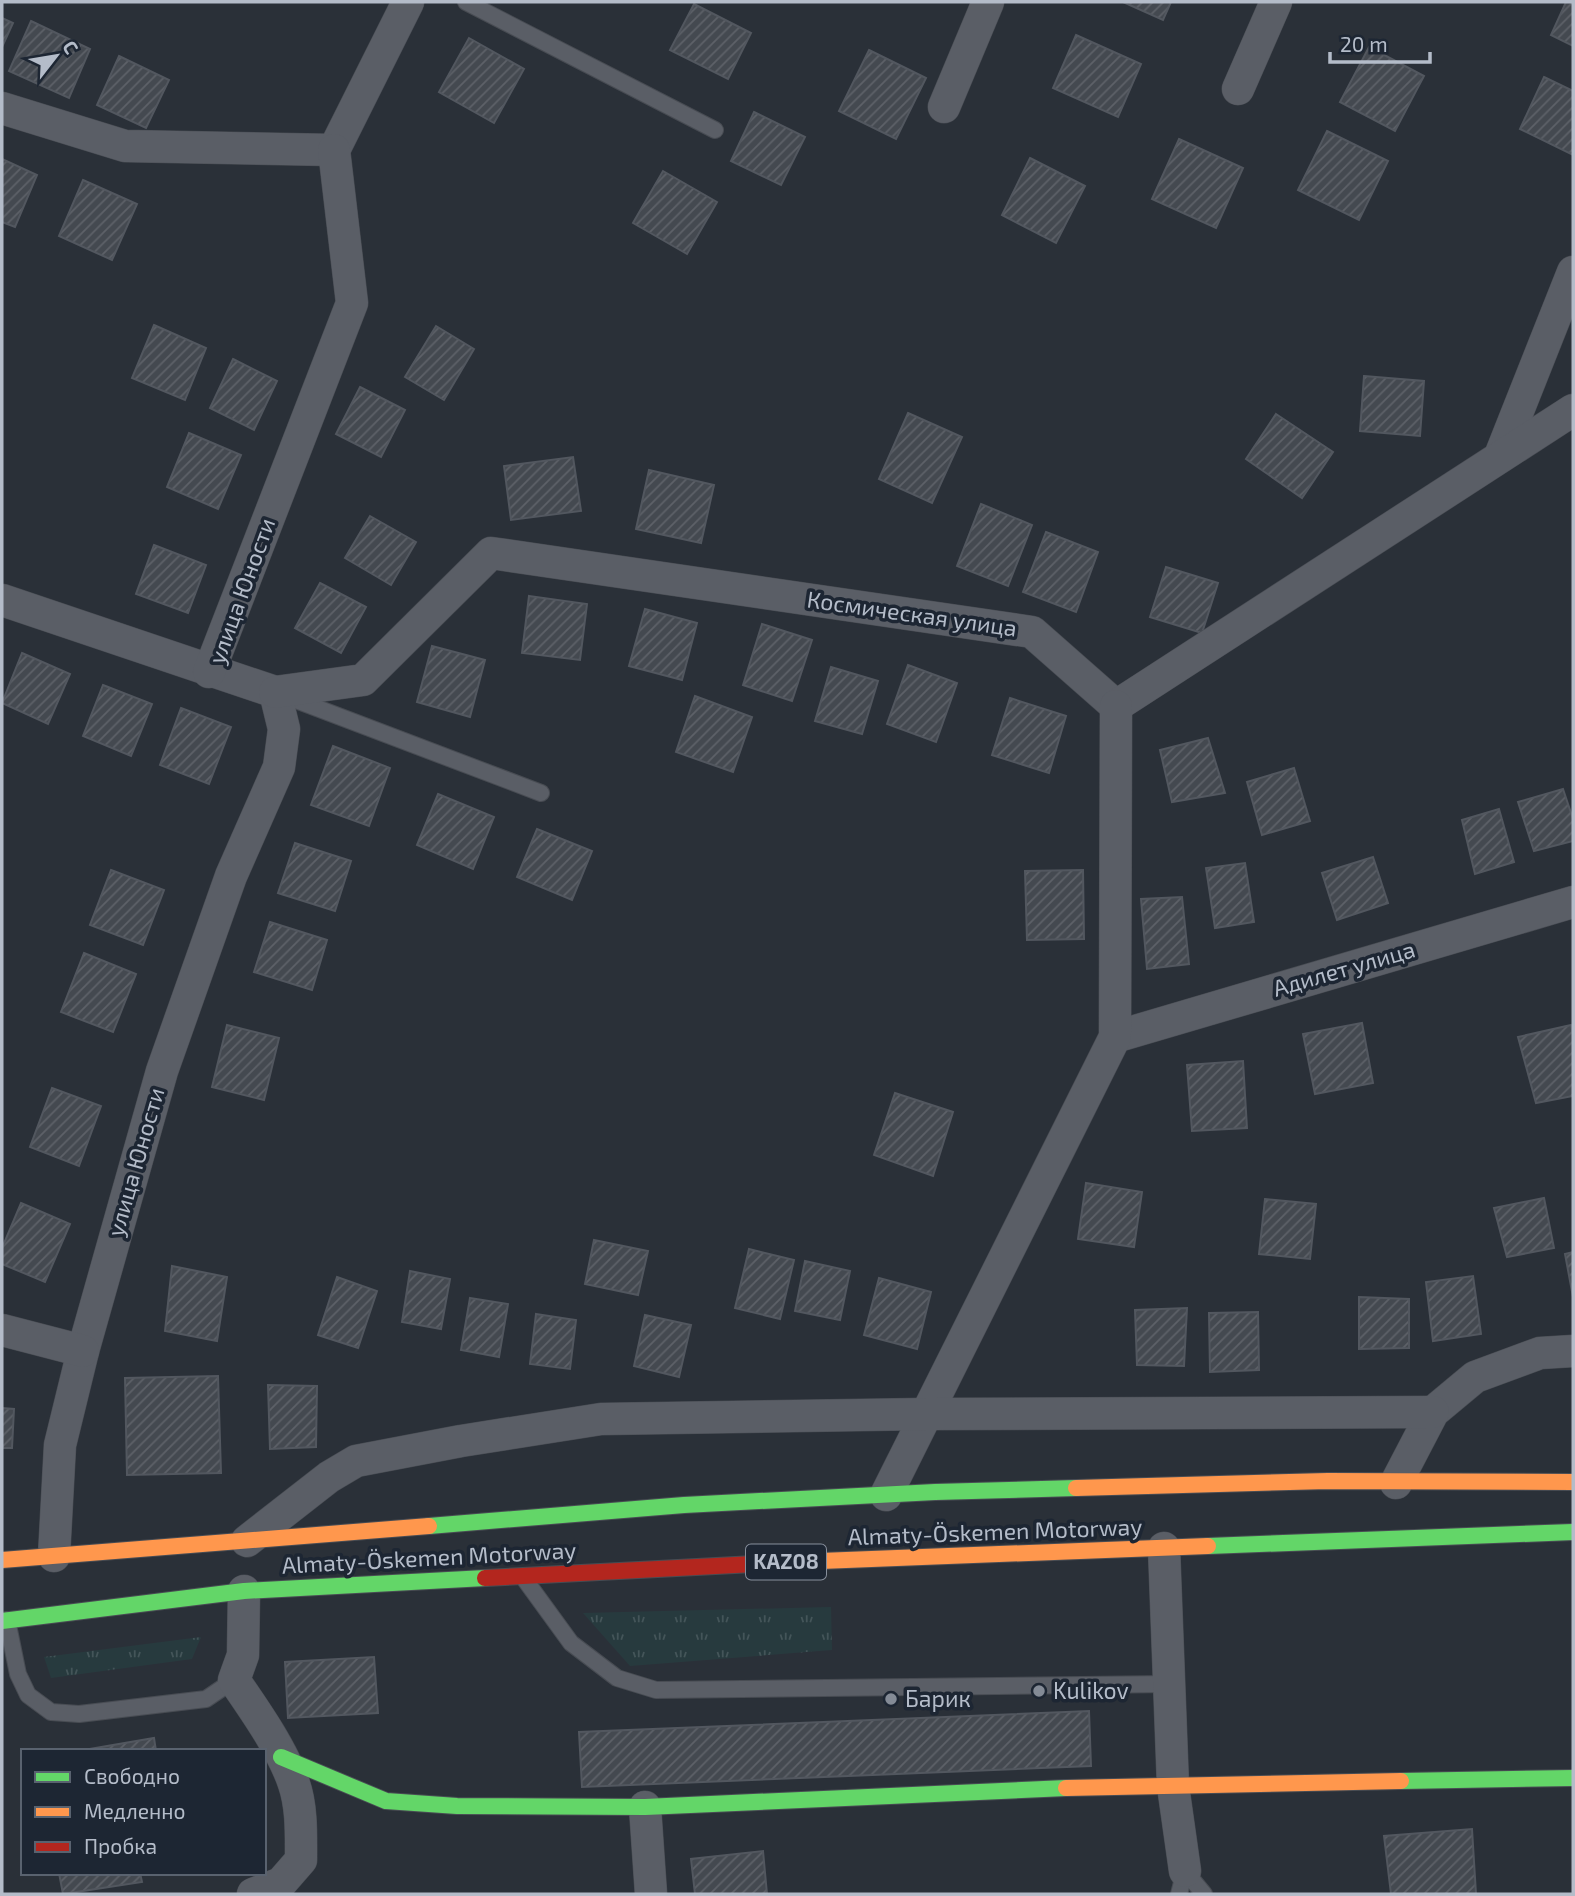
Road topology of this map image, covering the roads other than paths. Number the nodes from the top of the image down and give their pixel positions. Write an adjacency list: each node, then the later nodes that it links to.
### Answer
1 (408, 2): 9 (street)
2 (466, 2): 8 (lane)
3 (988, 2): 6 (street)
4 (1276, 2): 5 (street)
5 (1238, 89)
6 (944, 107)
7 (2, 108): 9 (street)
8 (715, 130)
9 (334, 150): 14 (street, улица Юности)
10 (1573, 272): 12 (street)
11 (1573, 410): 12 (street)
12 (1500, 456): 16 (street)
13 (2, 600): 14 (street)
14 (209, 672): 15 (street, улица Юности)
15 (275, 692): 16 (street, Космическая улица); 17 (lane); 21 (street, улица Юности)
16 (1116, 706): 19 (street)
17 (541, 793)
18 (1573, 902): 19 (street, Адилет улица)
19 (1115, 1037): 24 (street)
20 (2, 1330): 21 (street)
21 (83, 1351): 31 (street, улица Юности)
22 (1573, 1352): 23 (street)
23 (1433, 1412): 24 (street); 26 (street)
24 (926, 1414): 27 (street); 29 (street)
25 (1573, 1482): 26 (main road, Almaty-Öskemen Motorway)
26 (1396, 1483): 27 (main road, Almaty-Öskemen Motorway)
27 (886, 1494): 29 (main road, Almaty-Öskemen Motorway)
28 (1573, 1532): 30 (main road, Almaty-Öskemen Motorway / KAZ08)
29 (247, 1541): 31 (main road, Almaty-Öskemen Motorway)
30 (1164, 1548): 33 (main road, Almaty-Öskemen Motorway / KAZ08); 37 (street)
31 (54, 1556): 32 (main road, Almaty-Öskemen Motorway)
32 (2, 1560)
33 (522, 1576): 34 (main road, Almaty-Öskemen Motorway / KAZ08); 37 (lane)
34 (244, 1591): 35 (main road, Almaty-Öskemen Motorway / KAZ08); 36 (street)
35 (4, 1620): 36 (lane)
36 (234, 1679): 38 (street)
37 (1170, 1684): 40 (street)
38 (281, 1758): 41 (main road); 43 (street)
39 (1573, 1777): 40 (main road)
40 (1173, 1786): 41 (main road); 42 (street)
41 (645, 1807): 44 (street)
42 (1189, 1886)
43 (253, 1894)
44 (651, 1894)

